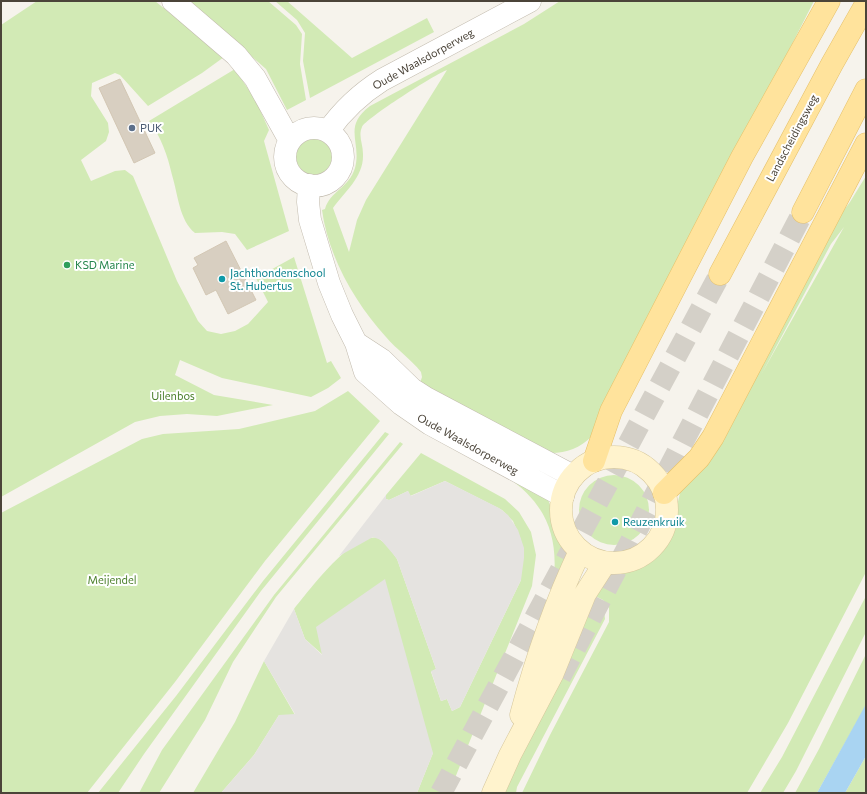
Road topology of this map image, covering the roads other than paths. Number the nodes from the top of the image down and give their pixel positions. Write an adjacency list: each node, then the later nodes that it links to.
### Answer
1 (173, 1): 7 (street)
2 (530, 1): 6 (street, Oude Waalsdorperweg)
3 (829, 1): 13 (main road)
4 (866, 4): 11 (main road, Landscheidingsweg)
5 (866, 90): 10 (main road)
6 (328, 132): 7 (street); 9 (street)
7 (290, 141): 9 (street)
8 (866, 144): 15 (main road)
9 (309, 185): 12 (street, Oude Waalsdorperweg)
10 (803, 212)
11 (720, 274)
12 (356, 343): 14 (street, Oude Waalsdorperweg); 16 (street, Oude Waalsdorperweg)
13 (594, 461): 14 (main road); 15 (main road)
14 (573, 476): 16 (main road)
15 (664, 493): 18 (main road)
16 (563, 496): 17 (main road)
17 (580, 551): 18 (main road); 19 (main road)
18 (605, 562): 19 (main road)
19 (510, 755): 20 (main road)
20 (493, 793)

